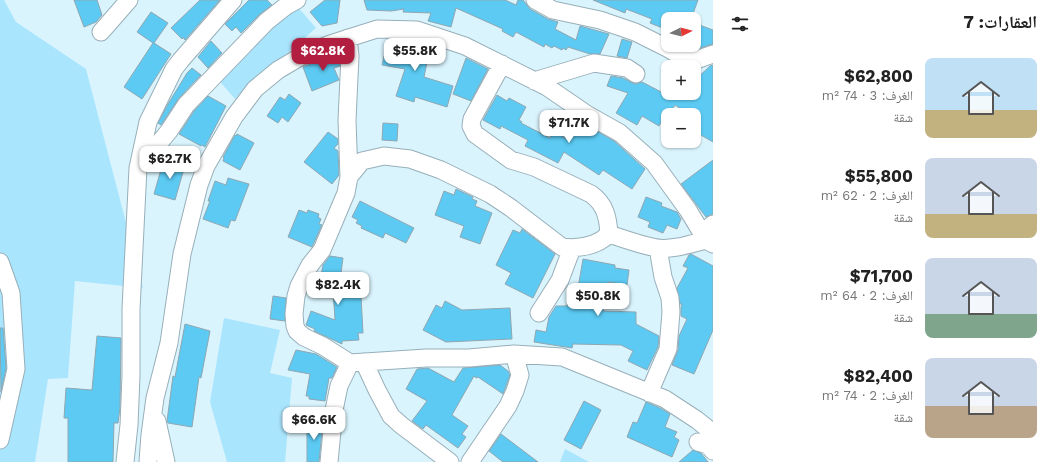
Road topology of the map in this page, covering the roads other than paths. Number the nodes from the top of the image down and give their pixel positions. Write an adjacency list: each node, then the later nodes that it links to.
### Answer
1 (129, 0): 5 (street)
2 (233, 0): 11 (street)
3 (297, 0): 11 (street)
4 (534, 0): 7 (street)
5 (101, 32)
6 (348, 38): 8 (street); 12 (street); 22 (street)
7 (713, 54)
8 (502, 64): 10 (street); 13 (street)
9 (636, 74): 10 (street)
10 (534, 81): 14 (street)
11 (138, 168): 27 (street)
12 (349, 177): 15 (street); 20 (street)
13 (609, 234): 15 (street); 16 (street)
14 (708, 235): 16 (street)
15 (572, 248): 18 (street)
16 (658, 248): 21 (street)
17 (0, 262): 24 (street)
18 (539, 313)
19 (514, 354): 20 (street); 21 (street); 32 (street)
20 (357, 363): 30 (street); 31 (street)
21 (649, 393): 23 (street)
22 (152, 417): 28 (street); 29 (street)
23 (713, 433)
24 (0, 440)
25 (698, 442): 26 (street)
26 (713, 451)
27 (125, 462)
28 (148, 462)
29 (166, 462)
30 (329, 462)
31 (450, 462)
32 (470, 462)

